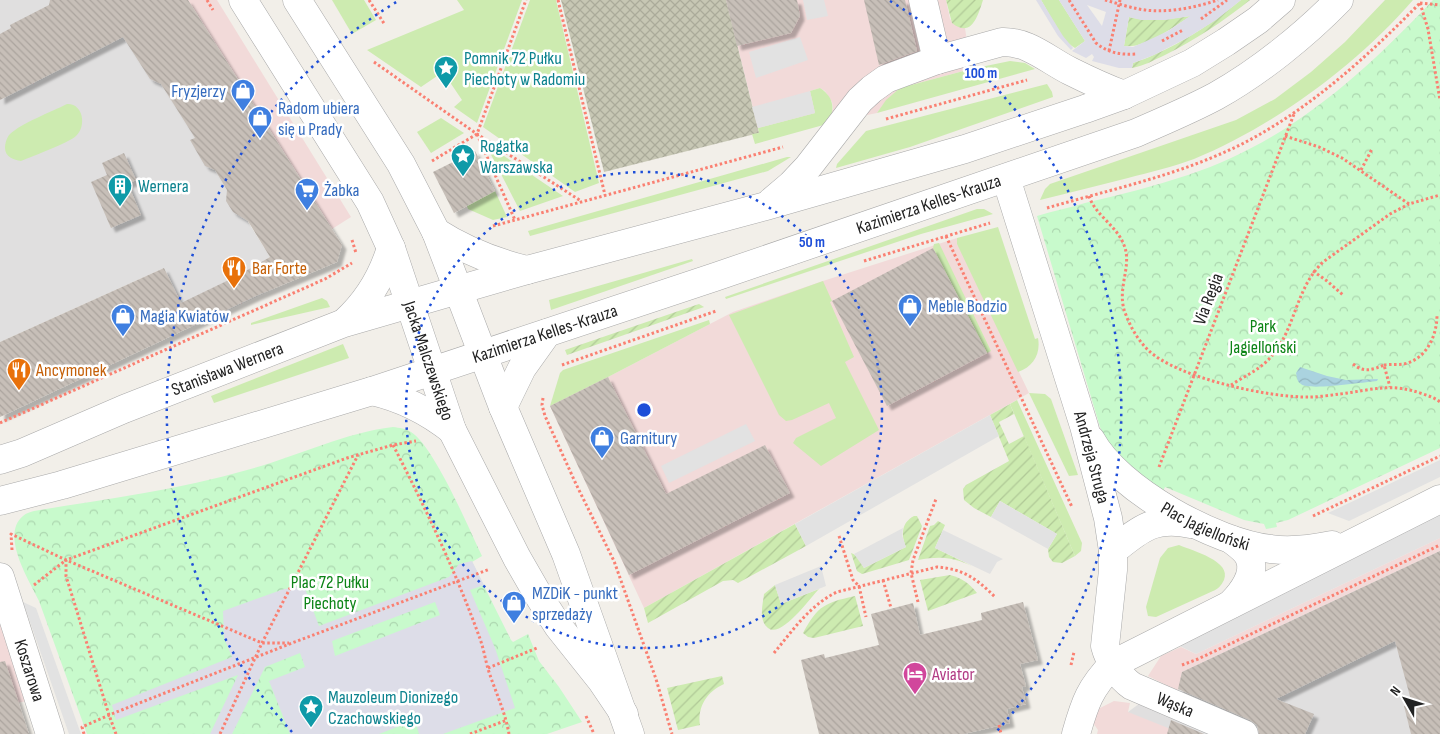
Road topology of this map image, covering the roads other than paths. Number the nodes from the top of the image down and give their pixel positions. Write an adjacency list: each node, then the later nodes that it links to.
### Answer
1 (243, 0): 11 (street, Jacka Malczewskiego)
2 (297, 0): 10 (street, Jacka Malczewskiego)
3 (923, 0): 6 (street)
4 (1281, 0): 7 (street)
5 (1339, 0): 8 (street, Kazimierza Kelles-Krauza)
6 (937, 60): 7 (street); 9 (street)
7 (1124, 95): 9 (street)
8 (1006, 178): 16 (street, Kazimierza Kelles-Krauza); 21 (street, Andrzeja Struga)
9 (766, 206): 12 (street)
10 (436, 232): 12 (street); 13 (street, Jacka Malczewskiego)
11 (391, 248): 14 (street, Jacka Malczewskiego); 15 (street)
12 (528, 270): 13 (street)
13 (458, 290): 14 (street, Stanisława Wernera); 17 (street, Jacka Malczewskiego)
14 (411, 303): 15 (street, Stanisława Wernera); 18 (street, Jacka Malczewskiego)
15 (344, 323): 23 (street, Stanisława Wernera)
16 (547, 333): 17 (street, Kazimierza Kelles-Krauza); 20 (street)
17 (483, 355): 18 (street, Kazimierza Kelles-Krauza); 20 (street, Jacka Malczewskiego)
18 (431, 371): 19 (street); 22 (street, Jacka Malczewskiego)
19 (372, 390): 22 (street); 25 (street)
20 (503, 407): 35 (street, Jacka Malczewskiego)
21 (1084, 426): 26 (street, Plac Jagielloński); 29 (street, Andrzeja Struga)
22 (452, 430): 35 (street, Jacka Malczewskiego)
23 (0, 460)
24 (1440, 499): 27 (street, Plac Jagielloński)
25 (0, 502)
26 (1193, 524): 28 (street, Plac Jagielloński); 29 (street)
27 (1363, 537): 28 (street, Plac Jagielloński); 32 (street, Plac Jagielloński)
28 (1232, 540): 32 (street)
29 (1113, 552): 31 (street, Andrzeja Struga)
30 (0, 577): 36 (street, Koszarowa)
31 (1111, 590): 33 (street, Plac Jagielloński); 34 (street, Andrzeja Struga)
32 (1231, 604): 33 (street, Plac Jagielloński)
33 (1176, 633): 34 (street, Plac Jagielloński)
34 (1113, 664): 37 (street); 38 (street, Wąska)
35 (627, 724)
36 (50, 734)
37 (1076, 734)
38 (1244, 734)

